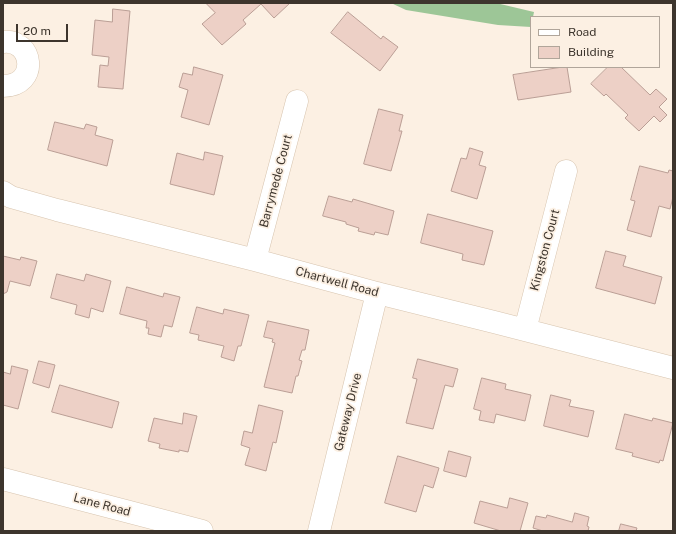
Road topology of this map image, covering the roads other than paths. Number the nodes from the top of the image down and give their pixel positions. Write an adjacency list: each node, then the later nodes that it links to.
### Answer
1 (3, 42): 2 (street)
2 (3, 86)
3 (297, 101): 6 (street, Barrymede Court)
4 (566, 171): 8 (street, Kingston Court)
5 (3, 192): 6 (street, Chartwell Road)
6 (255, 260): 7 (street, Chartwell Road)
7 (377, 293): 8 (street, Chartwell Road); 12 (street, Gateway Drive)
8 (525, 330): 9 (street, Chartwell Road)
9 (673, 368)
10 (3, 479): 11 (street, Lane Road)
11 (202, 531)
12 (319, 531)

